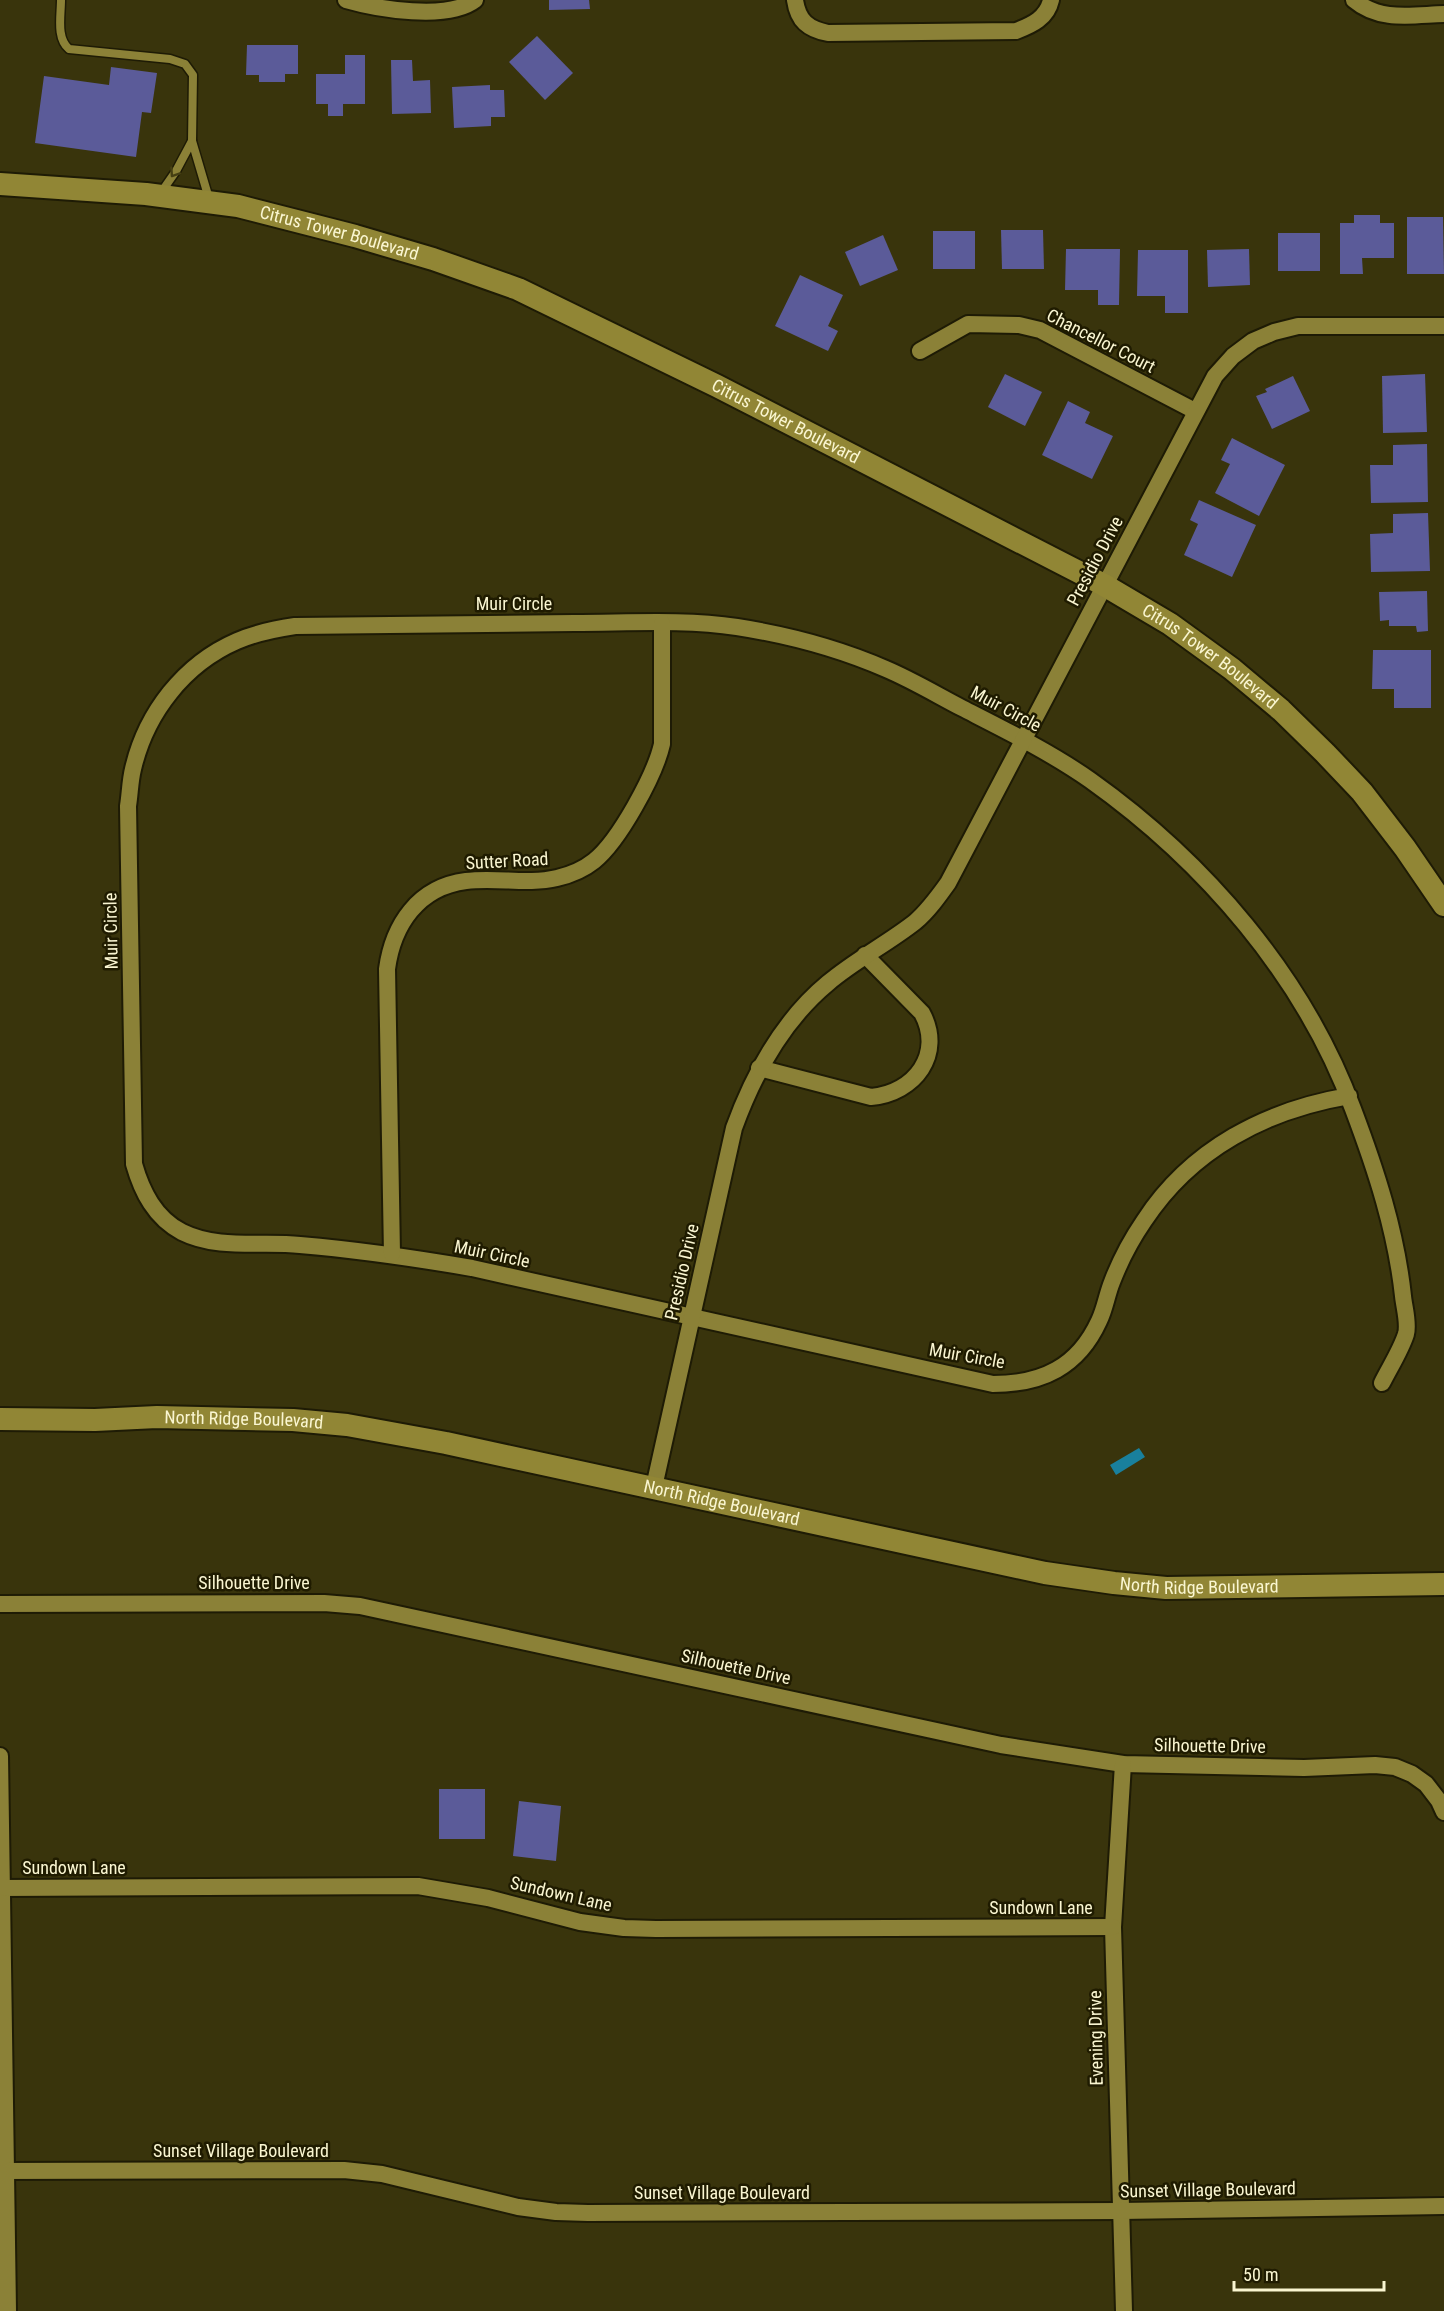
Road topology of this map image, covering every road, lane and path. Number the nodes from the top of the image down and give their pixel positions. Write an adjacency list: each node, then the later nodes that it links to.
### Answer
1 (61, 0): 8 (lane)
2 (346, 0): 3 (street)
3 (475, 0)
4 (795, 0): 5 (street)
5 (1051, 0)
6 (1354, 0): 7 (street)
7 (1444, 14)
8 (192, 141): 10 (lane, one-way to 10); 11 (lane)
9 (0, 184): 10 (main road, Citrus Tower Boulevard)
10 (158, 195): 11 (main road, Citrus Tower Boulevard)
11 (210, 202): 15 (main road, Citrus Tower Boulevard)
12 (1444, 326): 14 (street, Presidio Drive)
13 (920, 351): 14 (street, Chancellor Court)
14 (1195, 411): 15 (street, Presidio Drive)
15 (1104, 585): 17 (street, Presidio Drive); 18 (main road, Citrus Tower Boulevard)
16 (662, 623): 17 (street, Muir Circle); 22 (street, Sutter Road); 22 (street, Muir Circle)
17 (1023, 740): 19 (street, Presidio Drive); 21 (street, Muir Circle)
18 (1444, 904)
19 (865, 955): 20 (street, Presidio Drive); 20 (street)
20 (759, 1068): 23 (street, Presidio Drive)
21 (1349, 1096): 23 (street, Muir Circle); 24 (street, Muir Circle)
22 (392, 1254): 23 (street, Muir Circle)
23 (692, 1317): 26 (street, Presidio Drive)
24 (1382, 1383)
25 (0, 1419): 26 (main road, North Ridge Boulevard)
26 (654, 1487): 27 (main road, North Ridge Boulevard)
27 (1444, 1584)
28 (0, 1604): 30 (street, Silhouette Drive)
29 (0, 1756): 32 (street)
30 (1123, 1764): 31 (street, Silhouette Drive); 33 (street, Evening Drive)
31 (1444, 1812)
32 (1, 1888): 33 (street, Sundown Lane); 34 (street)
33 (1113, 1927): 36 (street, Evening Drive)
34 (3, 2171): 36 (street, Sunset Village Boulevard); 37 (street)
35 (1444, 2206): 36 (street, Sunset Village Boulevard)
36 (1120, 2211): 38 (street, Evening Drive)
37 (8, 2311)
38 (1124, 2311)

